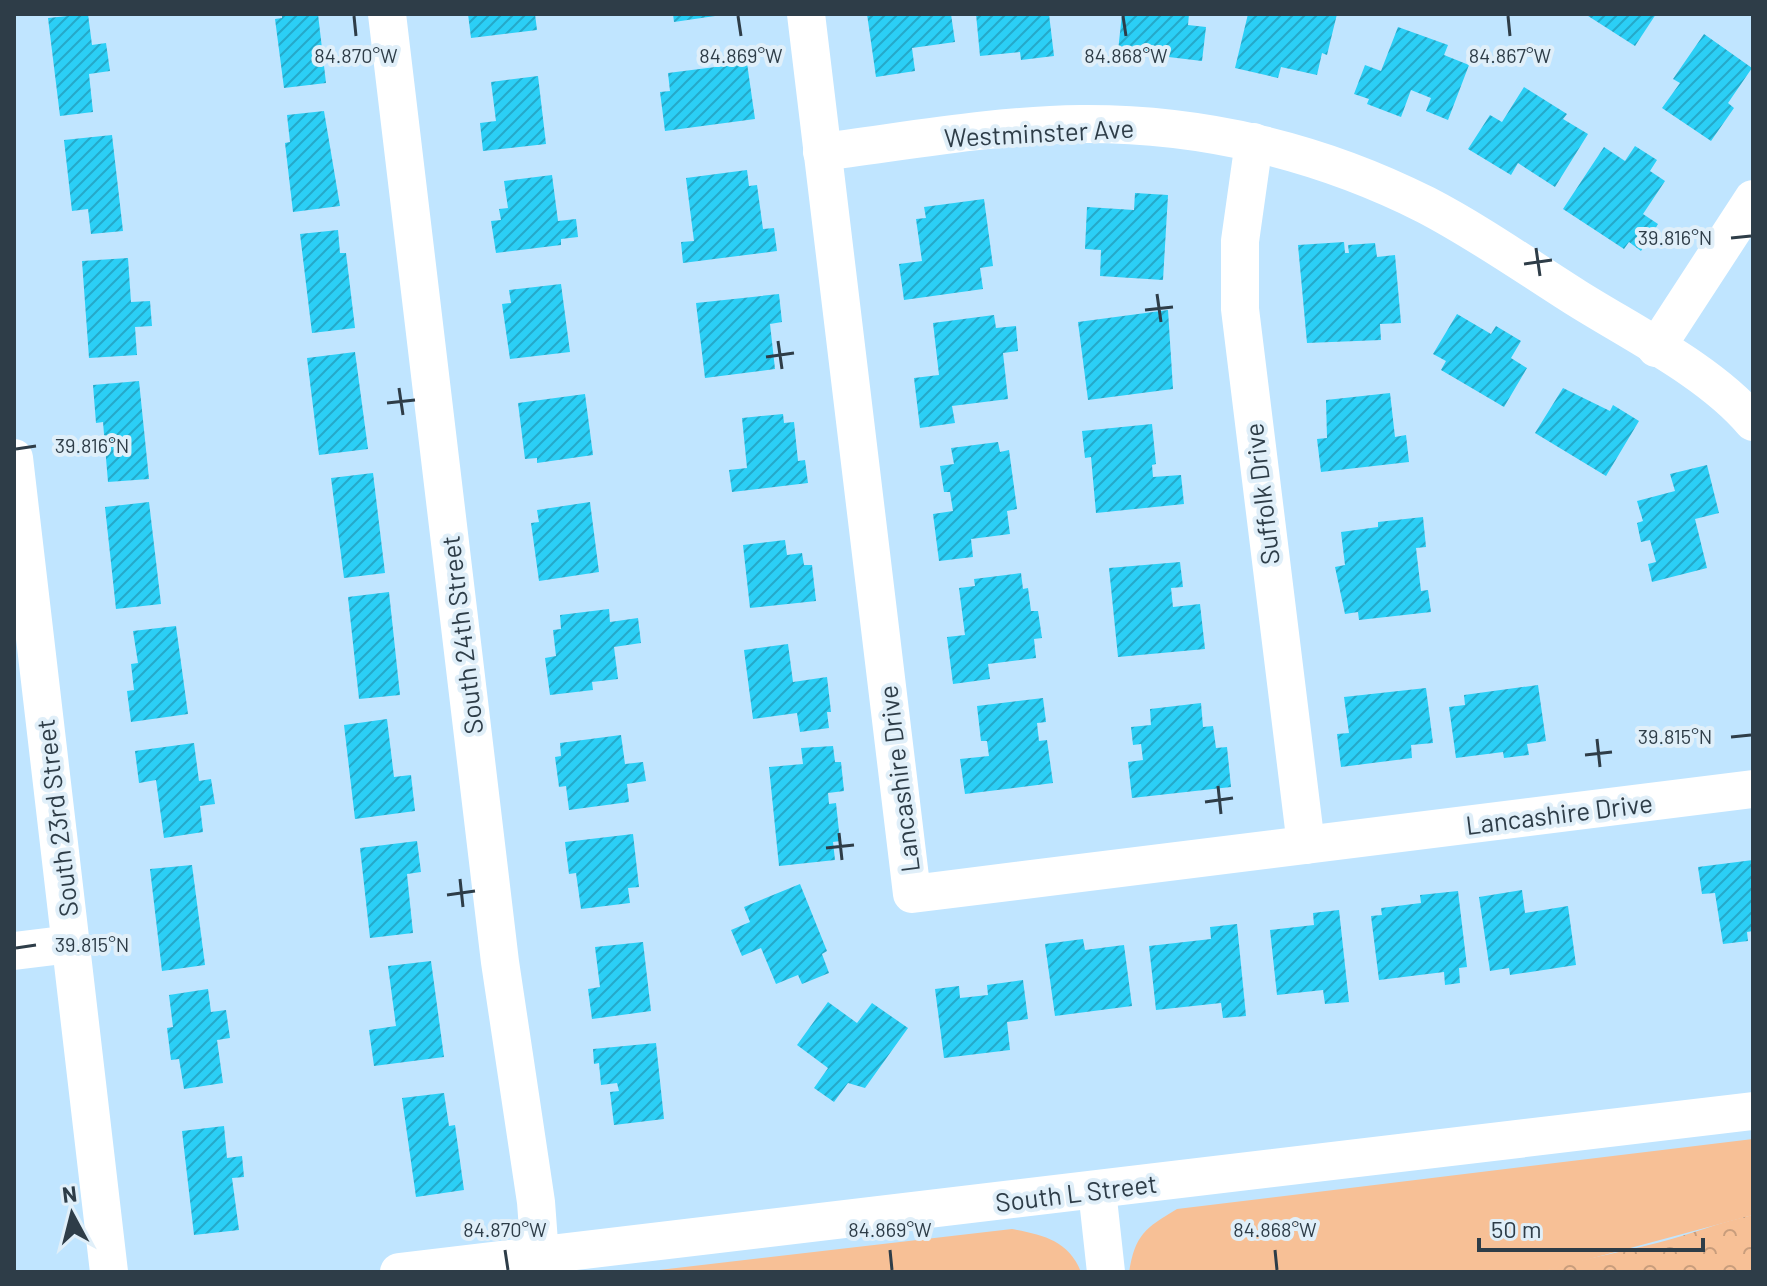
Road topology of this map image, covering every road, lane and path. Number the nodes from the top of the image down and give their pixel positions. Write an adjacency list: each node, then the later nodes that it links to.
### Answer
1 (387, 14): 15 (street, South 24th Street)
2 (806, 14): 4 (street, Lancashire Drive)
3 (1254, 142): 4 (street, Westminster Ave); 6 (street, Westminster Ave); 10 (street, Suffolk Drive)
4 (822, 152): 10 (street, Lancashire Drive)
5 (1753, 199): 6 (street)
6 (1656, 348): 7 (street, Westminster Ave)
7 (1753, 422)
8 (15, 483): 11 (street, South 23rd Street)
9 (1753, 789): 10 (street, Lancashire Drive)
10 (1306, 845)
11 (71, 944): 12 (street); 16 (street, South 23rd Street)
12 (14, 951)
13 (1753, 1111): 14 (street, South L Street)
14 (1097, 1190): 15 (street, South L Street); 18 (street)
15 (540, 1256): 17 (street, South L Street)
16 (109, 1272)
17 (399, 1272)
18 (1106, 1272)

